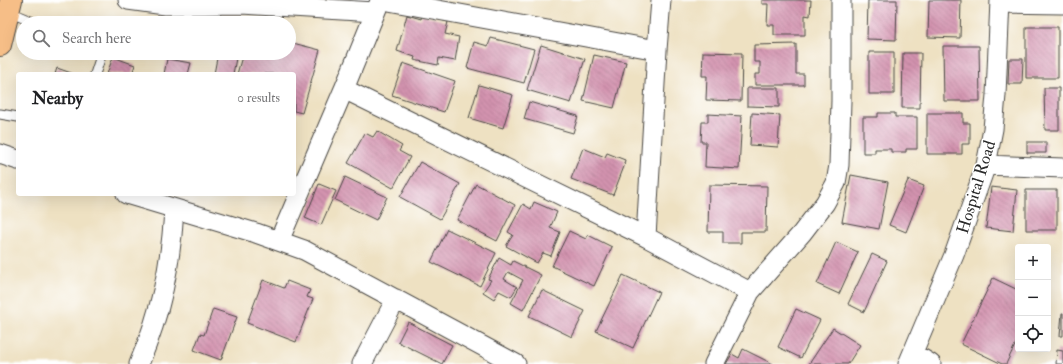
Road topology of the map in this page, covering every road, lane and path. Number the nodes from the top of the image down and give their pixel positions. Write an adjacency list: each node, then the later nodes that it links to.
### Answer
1 (128, 0): 4 (street)
2 (661, 0): 11 (street)
3 (841, 0): 25 (street)
4 (242, 2): 6 (street)
5 (1000, 2): 7 (street); 19 (street, Hospital Road)
6 (379, 4): 11 (street); 14 (street)
7 (1063, 4)
8 (10, 6): 9 (lane); 10 (main road)
9 (25, 16)
10 (0, 46)
11 (657, 50): 23 (street)
12 (100, 60): 13 (lane)
13 (96, 72)
14 (344, 89): 23 (street); 24 (street)
15 (0, 114): 16 (lane)
16 (16, 117)
17 (0, 154): 18 (street)
18 (16, 159)
19 (986, 165): 20 (street); 27 (street, Hospital Road)
20 (1063, 168)
21 (132, 196): 22 (street)
22 (174, 209): 24 (street); 28 (street)
23 (646, 237): 25 (street)
24 (279, 241): 26 (street)
25 (750, 292): 31 (street)
26 (396, 299): 29 (street); 30 (street)
27 (911, 359): 32 (street)
28 (139, 364)
29 (362, 364)
30 (516, 364)
31 (714, 364)
32 (931, 364)

